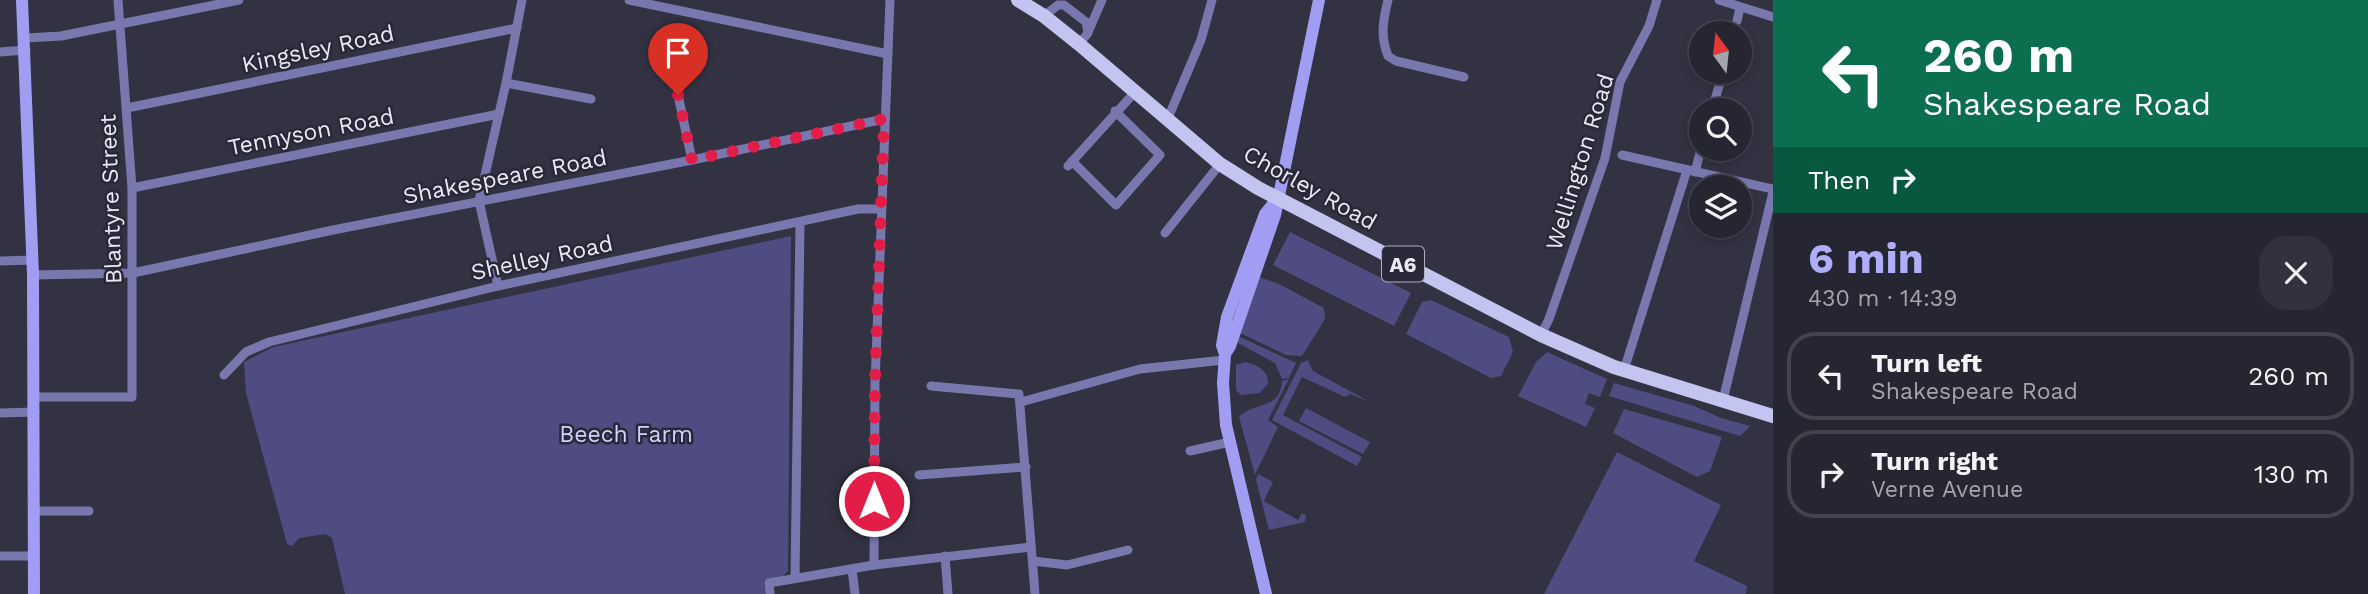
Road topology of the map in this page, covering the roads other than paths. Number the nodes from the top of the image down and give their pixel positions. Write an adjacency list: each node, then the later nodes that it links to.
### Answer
1 (22, 0): 21 (main road)
2 (118, 0): 18 (street, Blantyre Street)
3 (239, 0): 18 (street)
4 (523, 0): 19 (street)
5 (629, 0): 23 (street)
6 (890, 0): 23 (street)
7 (1018, 0): 15 (main road, Chorley Road / A6)
8 (1102, 0): 20 (street)
9 (1212, 0): 32 (street)
10 (1319, 0): 41 (main road)
11 (1388, 0): 24 (street)
12 (1657, 0): 51 (street, Wellington Road)
13 (1719, 0): 14 (street)
14 (1738, 4): 16 (street); 17 (street)
15 (1044, 16): 20 (main road, Chorley Road / A6); 20 (street)
16 (1773, 17)
17 (1737, 21)
18 (120, 25): 21 (street); 29 (street, Blantyre Street)
19 (517, 28): 25 (street); 29 (street, Kingsley Road)
20 (1083, 39): 26 (main road, Chorley Road / A6)
21 (25, 44): 22 (street); 46 (main road)
22 (0, 52)
23 (888, 54): 33 (street)
24 (1464, 77)
25 (506, 83): 28 (street); 31 (street)
26 (1135, 92): 30 (street); 32 (main road, Chorley Road / A6)
27 (678, 95): 35 (street)
28 (591, 99)
29 (127, 108): 39 (street, Blantyre Street)
30 (1115, 111): 30 (street)
31 (499, 114): 39 (street, Tennyson Road); 42 (street)
32 (1168, 118): 37 (main road, Chorley Road / A6)
33 (884, 119): 35 (street, Shakespeare Road); 43 (street)
34 (1622, 155): 38 (street)
35 (692, 160): 42 (street, Shakespeare Road)
36 (1696, 161): 38 (street)
37 (1220, 164): 41 (main road, Chorley Road / A6); 45 (street)
38 (1691, 171): 40 (street); 53 (street)
39 (132, 188): 48 (street, Blantyre Street)
40 (1773, 191): 58 (street)
41 (1277, 199): 51 (main road, Chorley Road / A6); 52 (main road)
42 (479, 201): 48 (street, Shakespeare Road); 50 (street)
43 (881, 209): 44 (street, Shelley Road); 74 (street)
44 (800, 223): 50 (street, Shelley Road); 76 (street)
45 (1165, 233)
46 (33, 260): 47 (street); 49 (main road)
47 (0, 261)
48 (133, 273): 49 (street, Shakespeare Road); 56 (street, Blantyre Street)
49 (33, 275): 56 (main road)
50 (498, 286): 54 (street, Shelley Road)
51 (1541, 335): 53 (main road, Chorley Road / A6)
52 (1224, 357): 57 (street); 62 (main road)
53 (1624, 370): 58 (main road, Chorley Road / A6)
54 (224, 375)
55 (931, 386): 57 (street)
56 (35, 397): 59 (main road)
57 (1020, 398): 64 (street)
58 (1723, 400): 61 (main road, Chorley Road / A6)
59 (35, 412): 60 (street); 66 (main road)
60 (0, 413)
61 (1773, 416)
62 (1230, 442): 63 (street); 82 (main road)
63 (1190, 451)
64 (1026, 467): 65 (street); 68 (street)
65 (919, 475)
66 (35, 511): 67 (street); 71 (main road)
67 (89, 511)
68 (1031, 547): 72 (street); 73 (street)
69 (1128, 550): 73 (street)
70 (0, 556): 71 (street)
71 (34, 556): 77 (main road)
72 (940, 556): 74 (street); 80 (street)
73 (1033, 561): 81 (street)
74 (874, 565): 75 (street)
75 (852, 569): 76 (street); 79 (street)
76 (795, 578): 78 (street)
77 (34, 594)
78 (771, 594)
79 (855, 594)
80 (948, 594)
81 (1035, 594)
82 (1266, 594)

